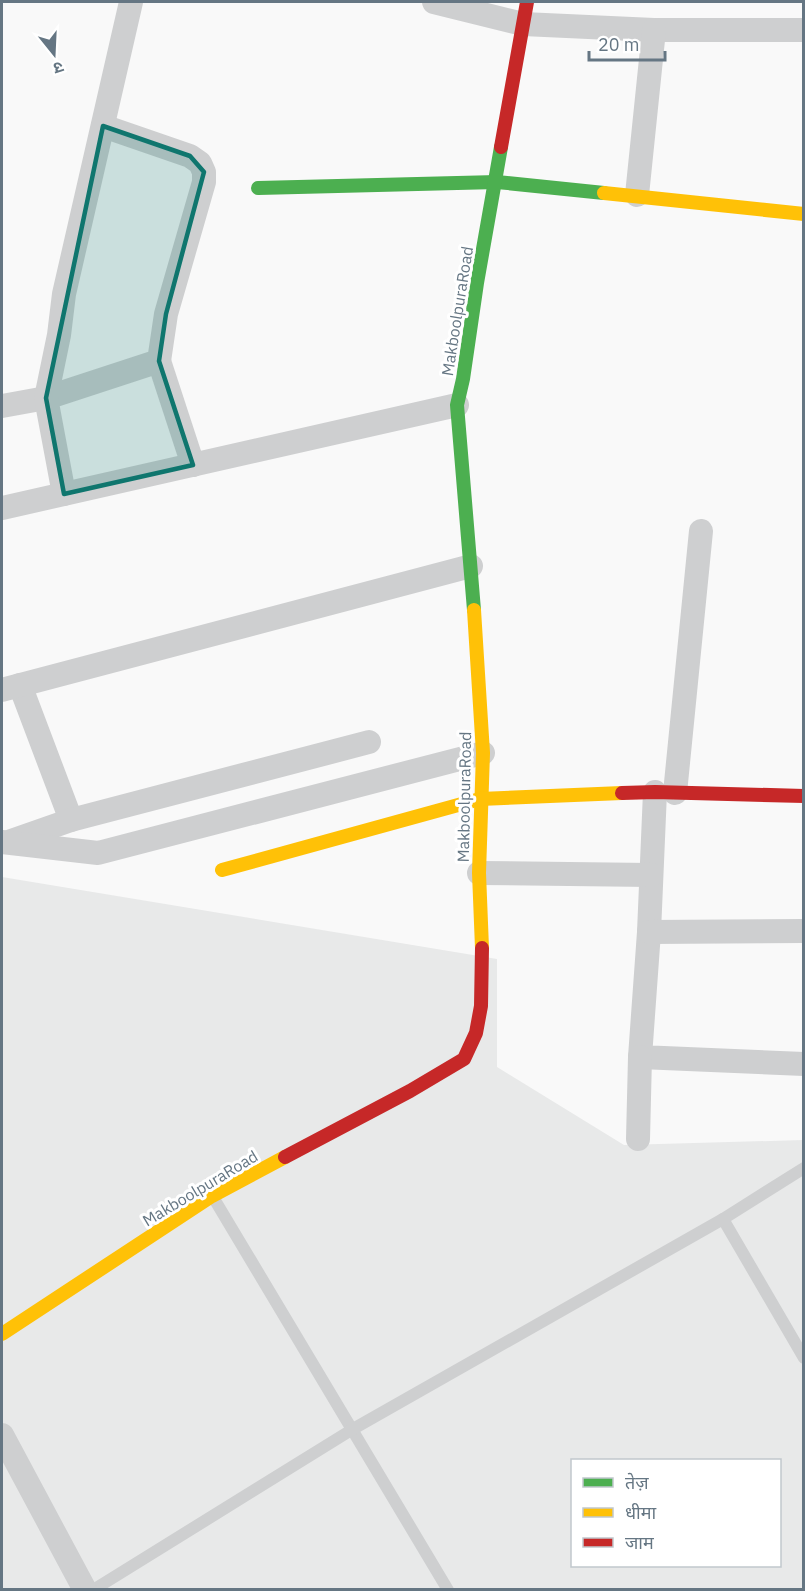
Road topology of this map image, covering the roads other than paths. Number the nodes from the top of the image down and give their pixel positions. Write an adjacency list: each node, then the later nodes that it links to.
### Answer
1 (131, 2): 6 (street)
2 (434, 2): 3 (street)
3 (525, 13): 4 (street); 7 (street, MakboolpuraRoad)
4 (654, 30): 5 (street); 9 (street)
5 (804, 30)
6 (103, 126): 11 (street); 12 (street)
7 (497, 182): 8 (street); 9 (street); 13 (street, MakboolpuraRoad)
8 (258, 188)
9 (636, 195): 10 (street)
10 (804, 214)
11 (159, 362): 12 (street); 15 (street)
12 (46, 398): 14 (street); 16 (street)
13 (457, 405): 15 (street); 19 (street, MakboolpuraRoad)
14 (2, 406)
15 (193, 465): 16 (street)
16 (64, 494): 17 (street)
17 (2, 508)
18 (701, 531): 23 (street)
19 (471, 566): 20 (street); 22 (street, MakboolpuraRoad)
20 (11, 687): 26 (street)
21 (369, 742): 26 (street)
22 (483, 753): 25 (street, MakboolpuraRoad); 27 (street)
23 (665, 792): 24 (street); 25 (street); 30 (street)
24 (804, 796)
25 (480, 799): 28 (street); 29 (street, MakboolpuraRoad)
26 (71, 820): 27 (street)
27 (4, 842)
28 (222, 870)
29 (479, 873): 30 (street); 37 (street, MakboolpuraRoad)
30 (651, 876): 31 (street)
31 (649, 932): 32 (street); 33 (street)
32 (804, 932)
33 (640, 1057): 34 (street); 35 (street)
34 (804, 1064)
35 (638, 1139)
36 (804, 1168): 38 (lane)
37 (212, 1196): 39 (street, MakboolpuraRoad); 41 (lane)
38 (723, 1219): 40 (lane); 41 (lane)
39 (2, 1334)
40 (804, 1358)
41 (353, 1429): 44 (lane); 45 (lane)
42 (2, 1435): 43 (street)
43 (85, 1590)
44 (93, 1590)
45 (448, 1590)

